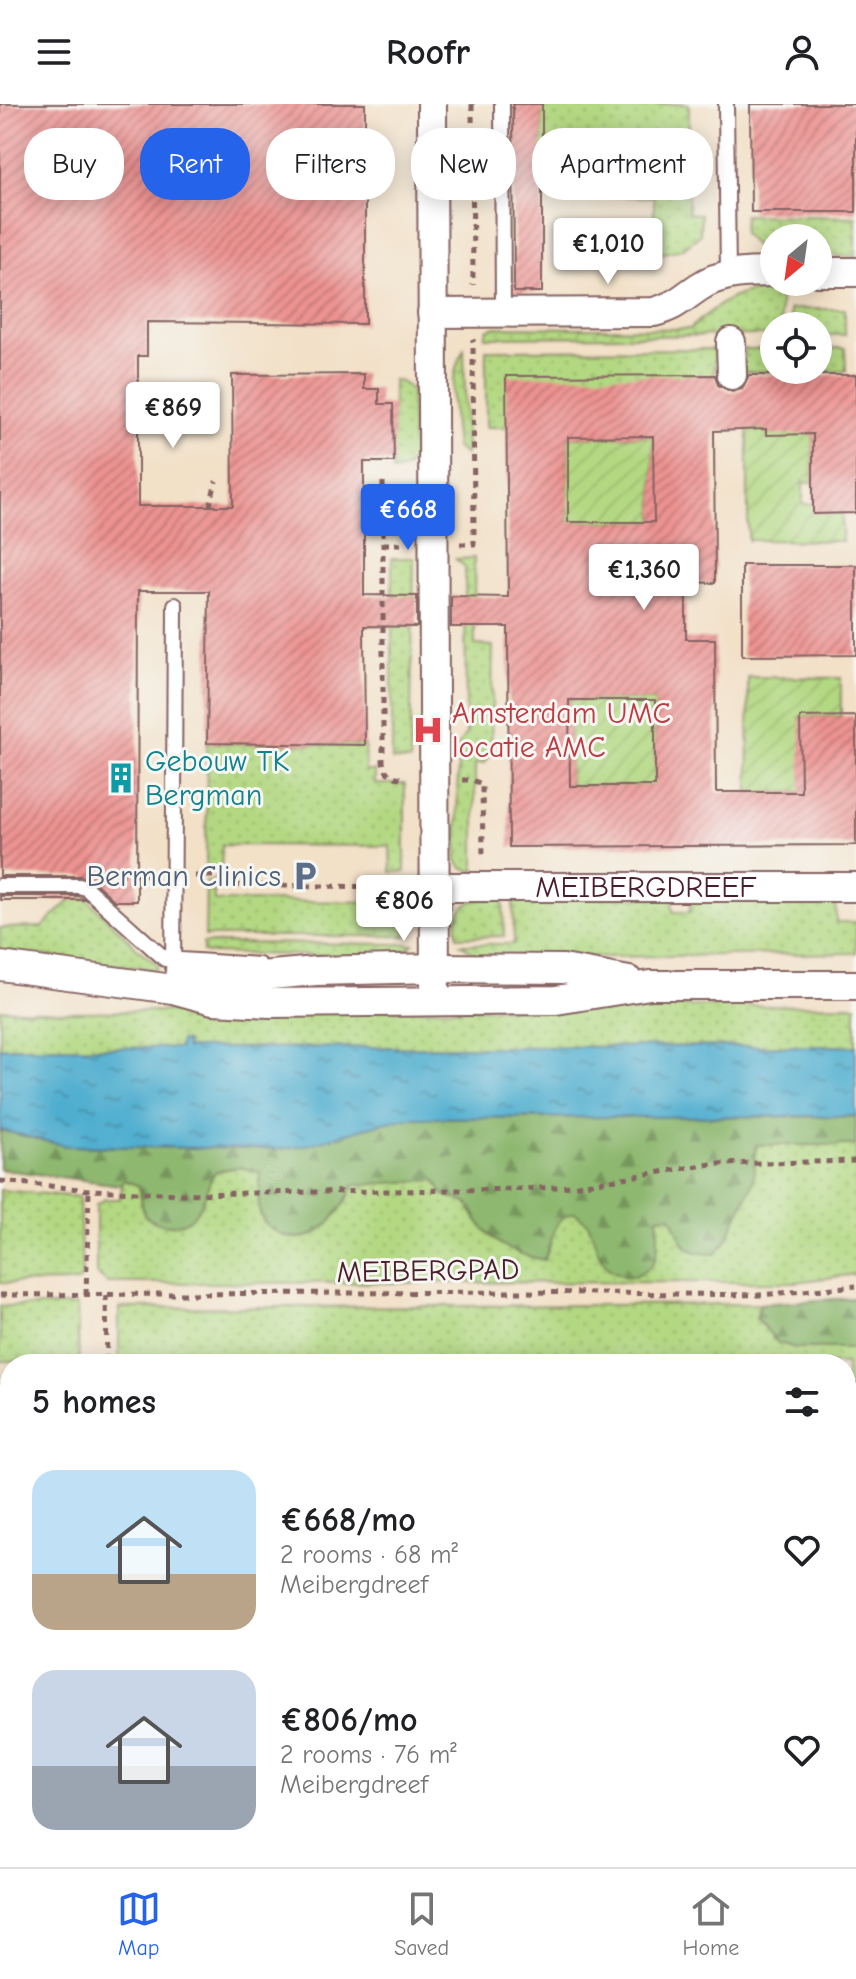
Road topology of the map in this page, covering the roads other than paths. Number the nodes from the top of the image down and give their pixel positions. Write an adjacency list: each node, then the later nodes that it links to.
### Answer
1 (432, 104): 8 (street)
2 (502, 104): 9 (lane)
3 (726, 104): 7 (lane)
4 (760, 272): 7 (street)
5 (832, 272): 6 (street)
6 (856, 272)
7 (728, 275): 9 (street)
8 (432, 313): 9 (street); 14 (street)
9 (503, 313)
10 (731, 342): 11 (street)
11 (732, 375)
12 (175, 605): 16 (lane)
13 (0, 886): 16 (lane)
14 (434, 887): 15 (street, MEIBERGDREEF); 18 (street)
15 (856, 887)
16 (173, 961): 19 (lane); 22 (lane)
17 (0, 966): 22 (street)
18 (436, 968): 19 (street); 20 (street); 23 (street)
19 (316, 971): 22 (street)
20 (650, 985): 21 (street); 23 (street)
21 (856, 985)
22 (173, 989): 23 (street)
23 (435, 1001)

